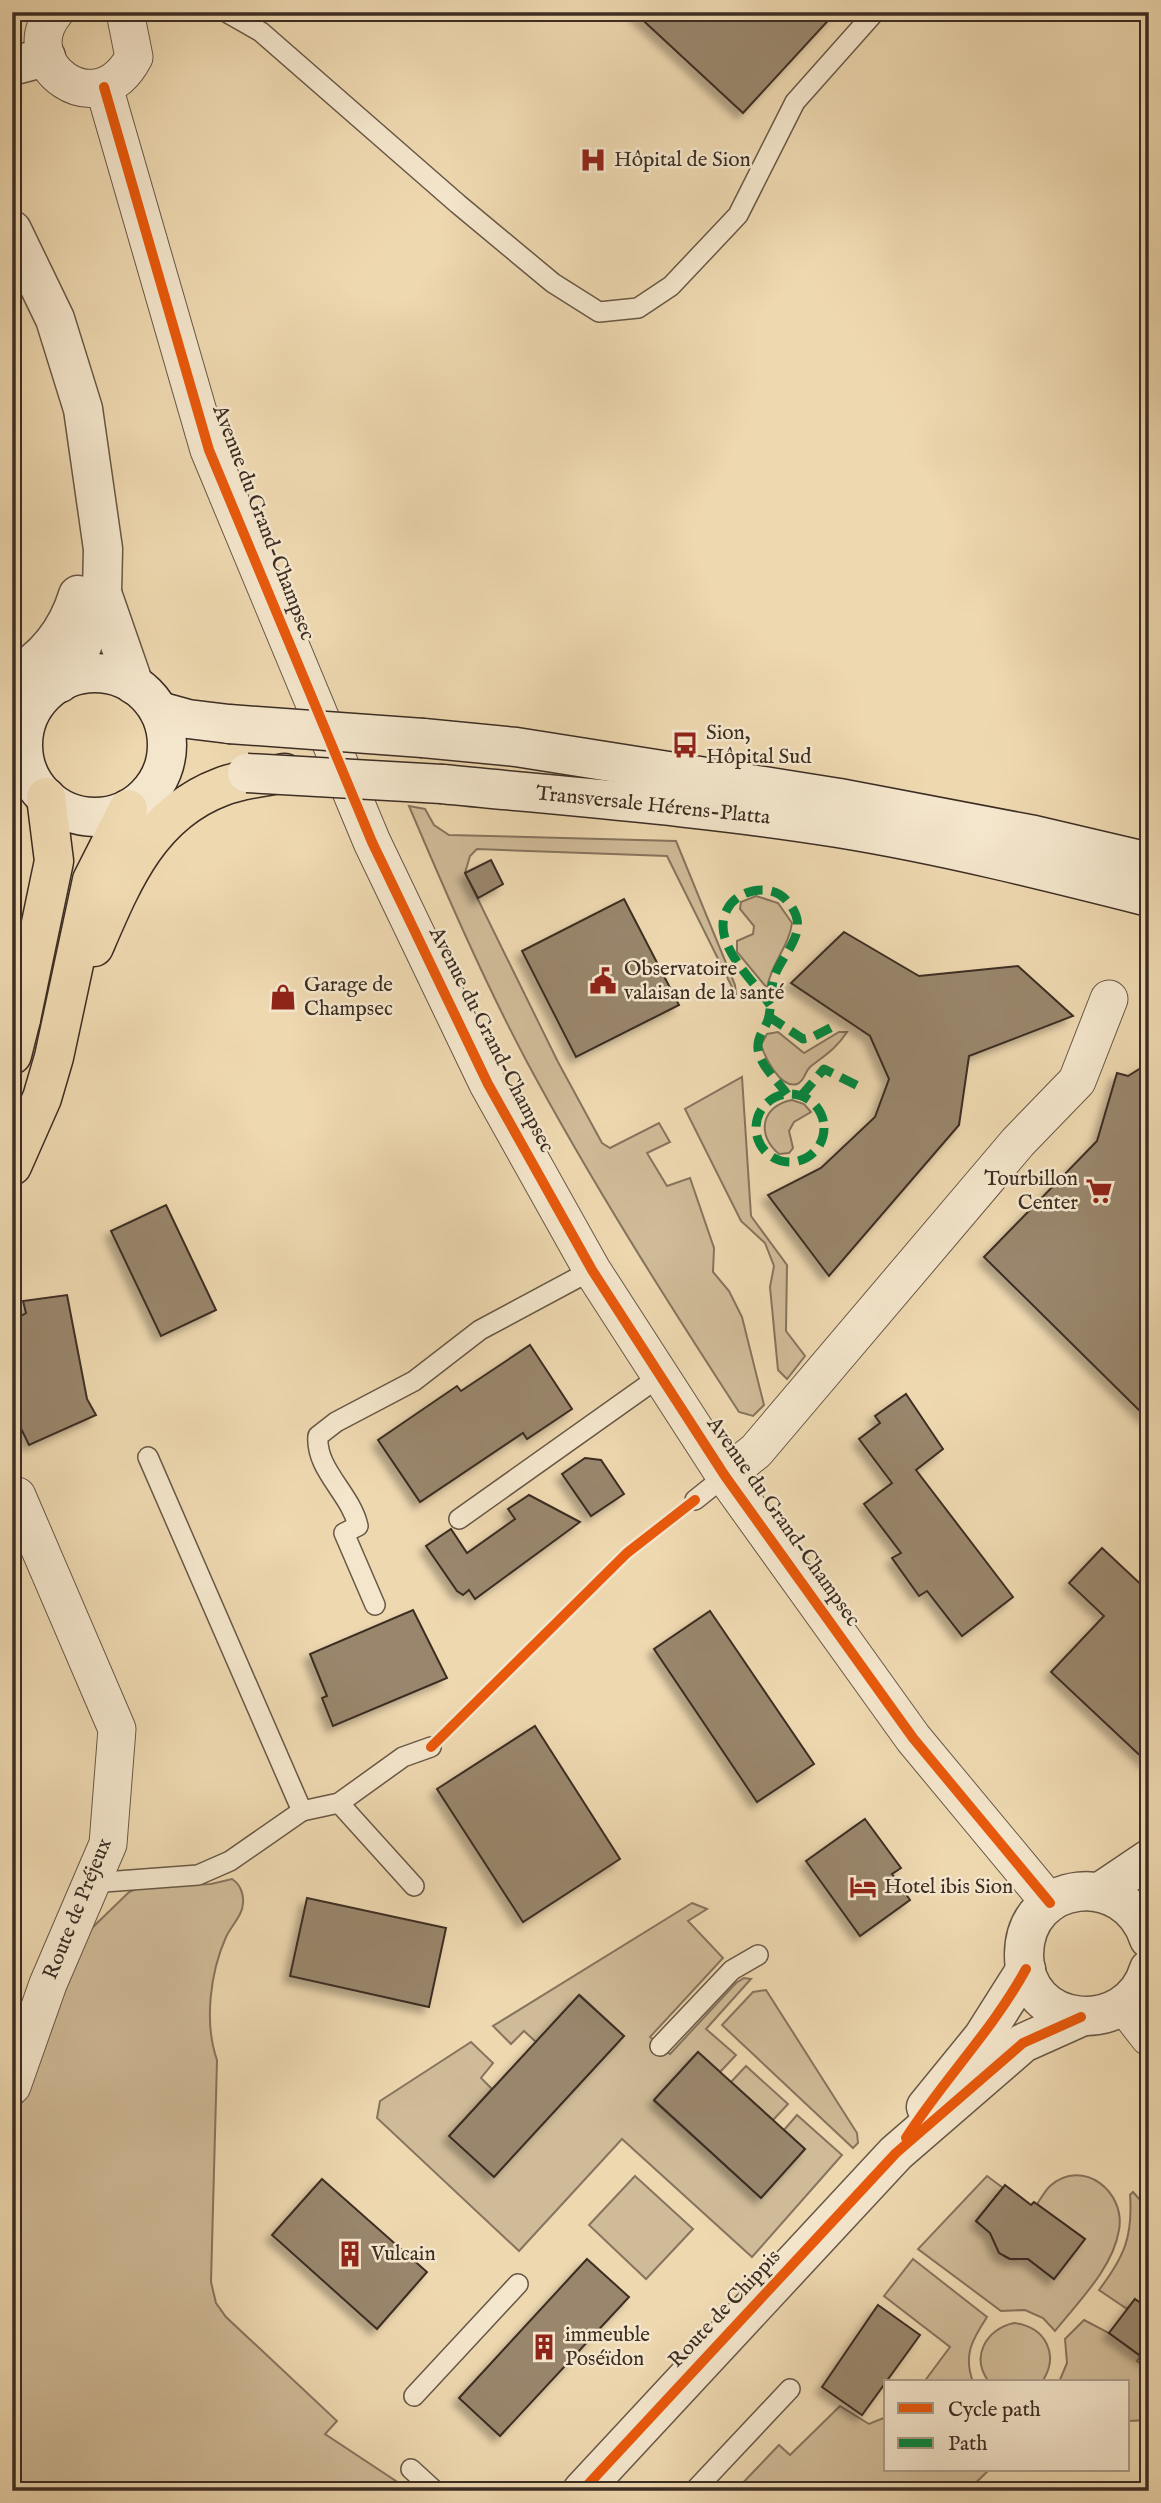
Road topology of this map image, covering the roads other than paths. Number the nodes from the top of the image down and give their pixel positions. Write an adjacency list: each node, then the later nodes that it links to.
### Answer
1 (55, 12): 5 (street)
2 (226, 12): 3 (lane)
3 (875, 12)
4 (131, 13): 6 (street)
5 (29, 61): 6 (street)
6 (104, 87): 22 (street, Avenue du Grand-Champsec)
7 (12, 230): 8 (main road)
8 (99, 523): 9 (main road); 10 (main road)
9 (102, 593): 10 (main road); 11 (main road)
10 (31, 691): 11 (main road); 13 (main road)
11 (146, 698): 14 (main road); 15 (main road, Transversale Hérens-Platta, bridge)
12 (248, 776): 14 (main road, Transversale Hérens-Platta); 16 (main road, Transversale Hérens-Platta, bridge); 19 (highway)
13 (30, 783): 14 (main road); 18 (highway)
14 (140, 799): 19 (highway)
15 (1149, 862)
16 (1149, 897)
17 (1109, 999): 25 (street, Avenue du Grand-Champsec)
18 (17, 1001): 20 (highway)
19 (62, 1023): 21 (highway)
20 (12, 1055)
21 (12, 1166)
22 (592, 1270): 23 (street, Avenue du Grand-Champsec); 29 (lane)
23 (659, 1377): 25 (street, Avenue du Grand-Champsec); 28 (lane)
24 (148, 1457): 32 (lane)
25 (725, 1476): 27 (lane); 37 (street, Avenue du Grand-Champsec)
26 (15, 1490): 34 (street, Route de Préjeux)
27 (695, 1500)
28 (459, 1519)
29 (375, 1605)
30 (431, 1747): 31 (lane)
31 (339, 1803): 32 (lane); 35 (lane)
32 (302, 1811): 34 (lane)
33 (1149, 1859): 36 (main road)
34 (91, 1883): 46 (street, Route de Préjeux)
35 (414, 1886)
36 (1100, 1892): 37 (main road); 38 (main road)
37 (1050, 1903): 40 (main road)
38 (1147, 1929)
39 (758, 1955): 45 (lane)
40 (1026, 1969): 43 (main road); 47 (main road, Route de Chippis)
41 (1149, 1969): 42 (main road)
42 (1124, 2005): 43 (main road, Route de Chippis); 44 (street)
43 (1081, 2017): 47 (main road, Route de Chippis)
44 (1149, 2037)
45 (660, 2046)
46 (12, 2086)
47 (896, 2153): 52 (main road, Route de Chippis)
48 (518, 2284): 50 (lane)
49 (790, 2389): 54 (lane)
50 (414, 2396)
51 (411, 2469): 53 (lane)
52 (589, 2488)
53 (435, 2491)
54 (694, 2491)

